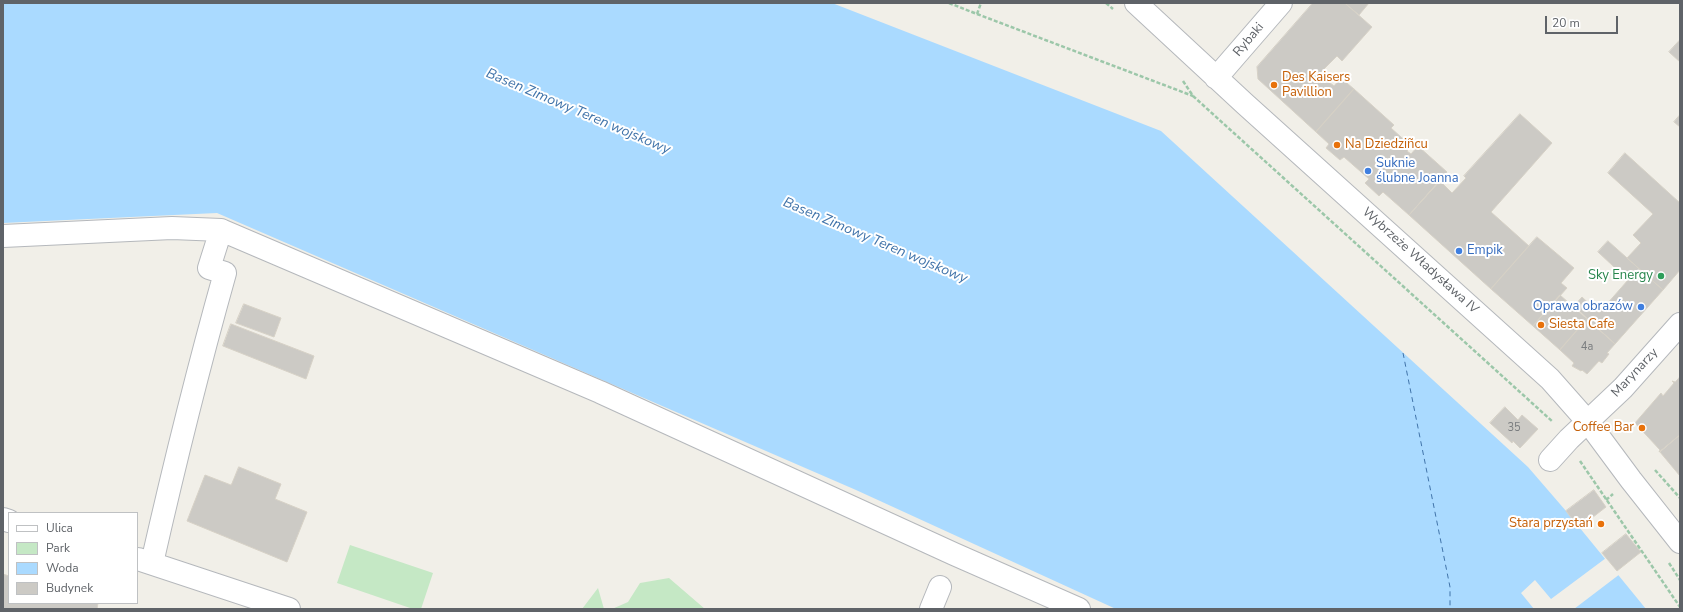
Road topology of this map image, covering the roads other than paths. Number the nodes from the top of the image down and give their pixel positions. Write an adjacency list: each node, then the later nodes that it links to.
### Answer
1 (1136, 3): 3 (street, Wybrzeże Władysława IV)
2 (1281, 3): 3 (street, Rybaki)
3 (1216, 78): 7 (street, Wybrzeże Władysława IV)
4 (221, 230): 5 (street); 10 (street); 14 (street)
5 (3, 236)
6 (1680, 324): 7 (street, Marynarzy)
7 (1588, 422): 8 (street, Marynarzy); 9 (street, Wybrzeże Władysława IV)
8 (1550, 460)
9 (1680, 542)
10 (144, 561): 12 (street)
11 (940, 587): 13 (street)
12 (289, 609)
13 (931, 609)
14 (1079, 609)

